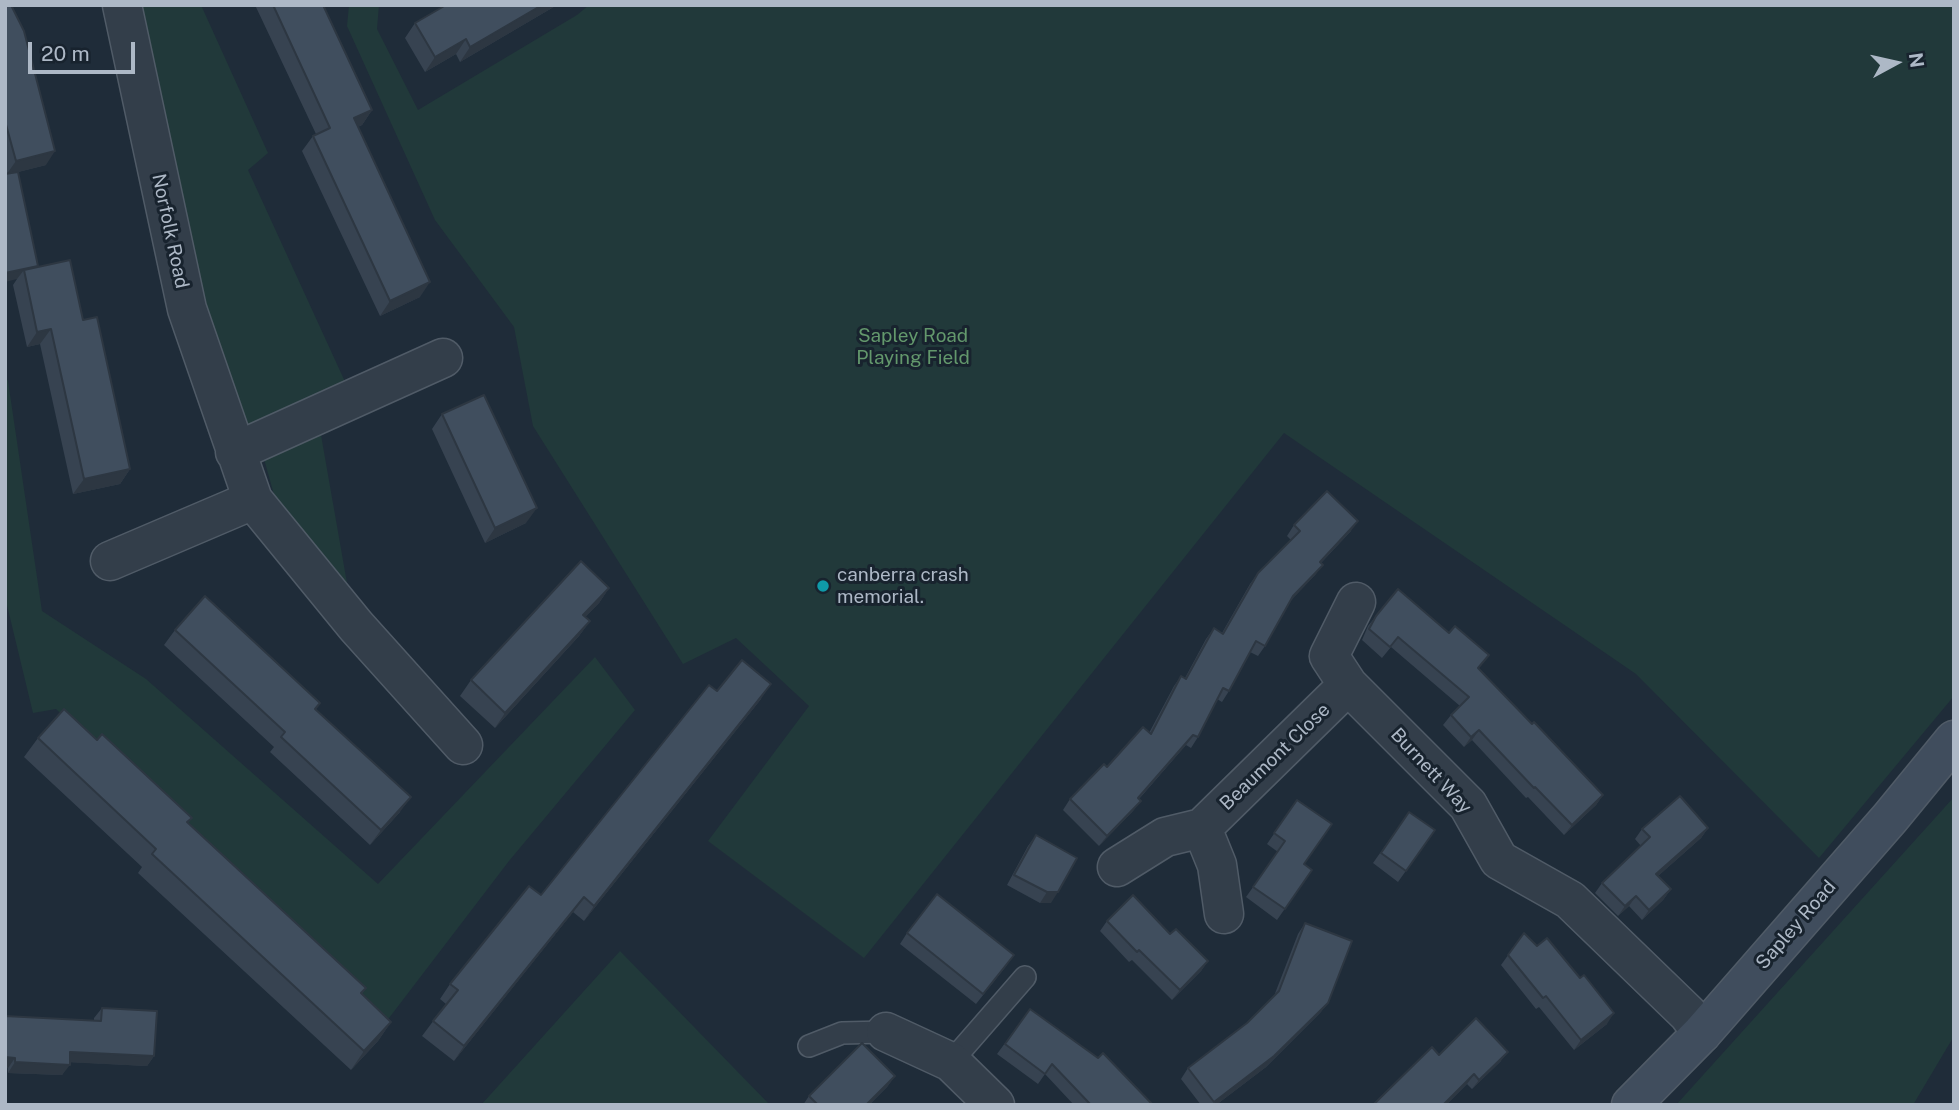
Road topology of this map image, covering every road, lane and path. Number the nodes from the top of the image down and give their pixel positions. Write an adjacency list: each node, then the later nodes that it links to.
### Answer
1 (122, 5): 3 (street, Norfolk Road)
2 (443, 358): 3 (street)
3 (235, 452): 4 (street, Norfolk Road)
4 (253, 500): 5 (street); 9 (street, Norfolk Road)
5 (110, 561)
6 (1356, 602): 7 (street, Burnett Way)
7 (1348, 685): 10 (street, Beaumont Close); 15 (street, Burnett Way)
8 (1954, 740): 15 (street, Sapley Road)
9 (463, 745)
10 (1202, 828): 11 (street); 12 (street)
11 (1117, 867)
12 (1224, 914)
13 (1025, 977): 17 (lane)
14 (886, 1032): 16 (lane); 17 (street)
15 (1702, 1033): 19 (street, Sapley Road)
16 (809, 1046)
17 (951, 1062): 18 (street)
18 (995, 1105)
19 (1631, 1105)

